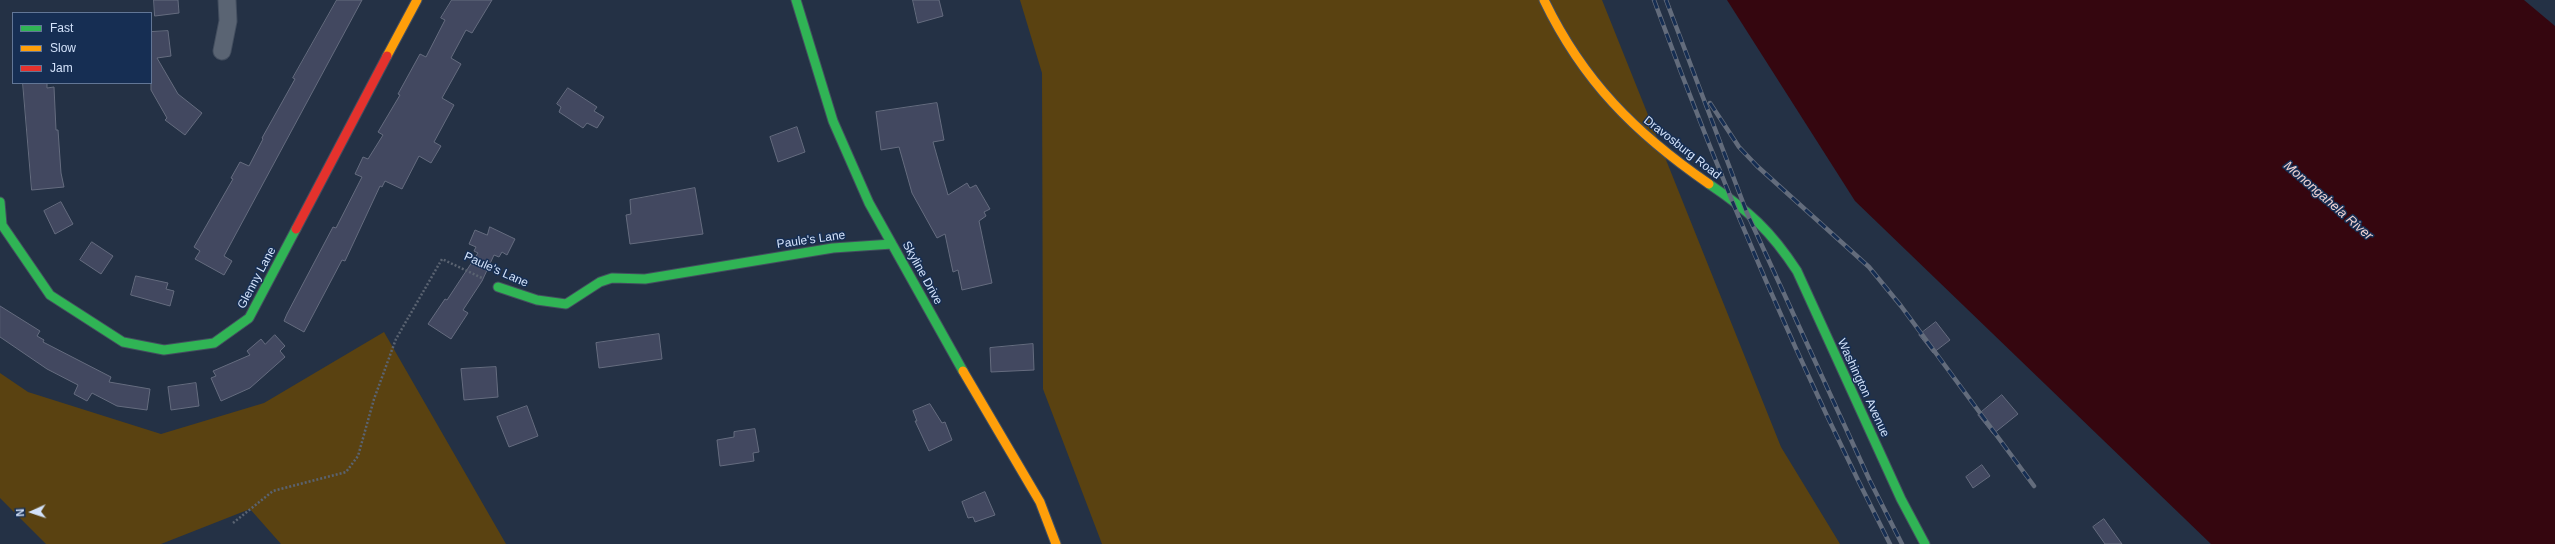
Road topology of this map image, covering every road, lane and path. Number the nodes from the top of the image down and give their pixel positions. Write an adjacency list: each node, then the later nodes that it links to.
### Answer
1 (227, 0): 5 (street)
2 (417, 0): 6 (street, Glenny Lane)
3 (796, 0): 8 (street, Skyline Drive)
4 (1544, 0): 7 (street, Dravosburg Road)
5 (222, 51)
6 (0, 202)
7 (1779, 243): 12 (street, Washington Avenue)
8 (892, 244): 9 (street, Paule's Lane); 11 (street, Skyline Drive)
9 (498, 287): 10 (path, Paule's Lane)
10 (233, 523)
11 (1056, 544)
12 (1925, 544)

